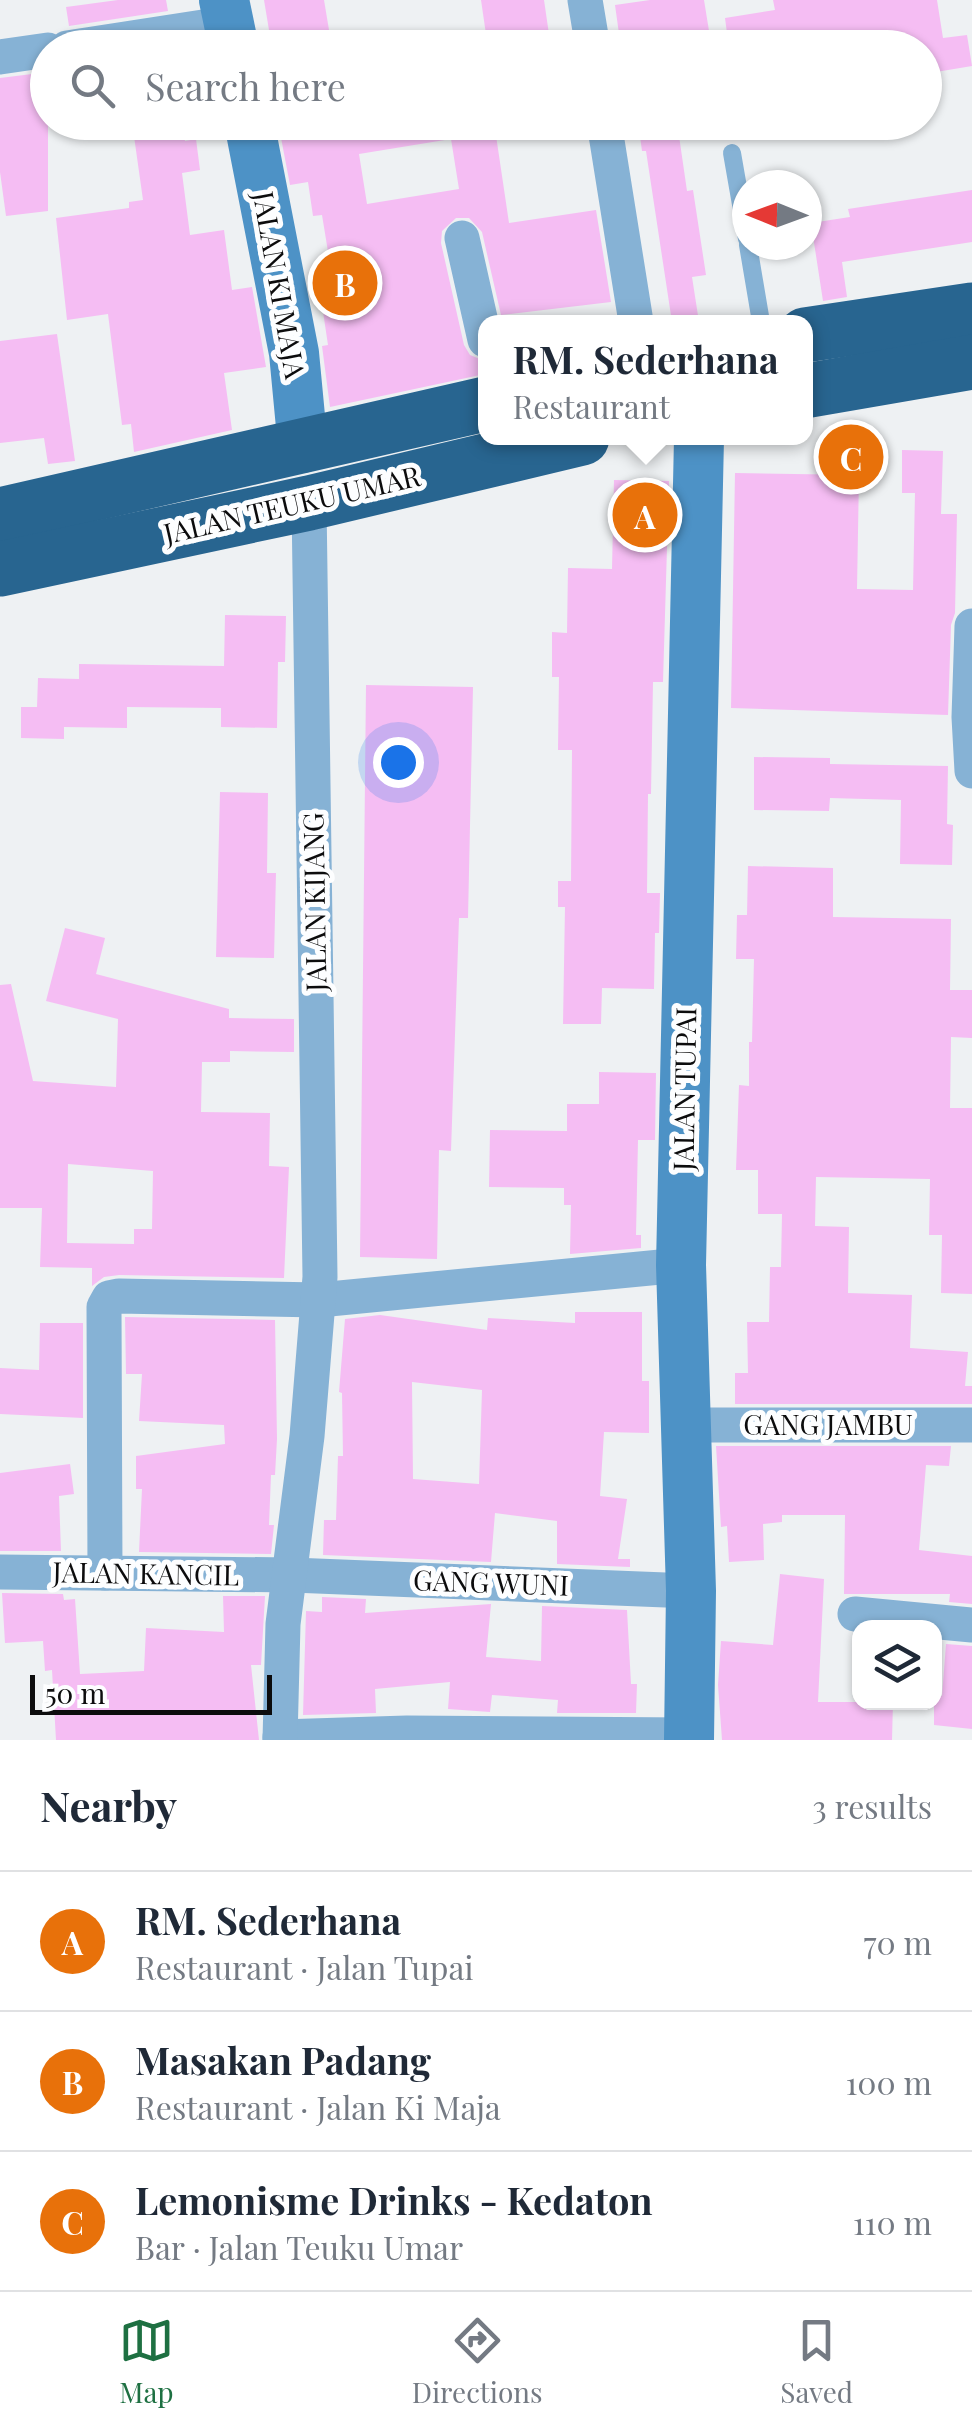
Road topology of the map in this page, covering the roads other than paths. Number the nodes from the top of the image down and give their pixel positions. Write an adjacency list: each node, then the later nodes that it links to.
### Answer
1 (585, 0): 4 (street)
2 (229, 24): 3 (street)
3 (188, 30)
4 (590, 30)
5 (30, 53): 6 (street)
6 (0, 57)
7 (252, 140): 23 (street, JALAN KI MAJA)
8 (607, 140): 15 (street)
9 (732, 153): 10 (lane)
10 (735, 170)
11 (462, 238): 14 (street)
12 (751, 260): 16 (lane)
13 (972, 310): 17 (highway)
14 (479, 315)
15 (635, 315)
16 (760, 315)
17 (813, 334)
18 (972, 364): 19 (highway)
19 (813, 390)
20 (478, 406): 23 (highway, JALAN TEUKU UMAR)
21 (553, 445): 24 (highway, JALAN TEUKU UMAR)
22 (699, 445): 29 (street, JALAN TUPAI)
23 (303, 448): 25 (highway, JALAN TEUKU UMAR)
24 (309, 503): 26 (highway, JALAN TEUKU UMAR); 30 (street, JALAN KIJANG)
25 (0, 515)
26 (0, 569)
27 (972, 626): 28 (street)
28 (972, 772)
29 (681, 1265): 30 (street); 31 (street, JALAN TUPAI)
30 (319, 1300): 34 (street); 35 (street, JALAN KIJANG)
31 (684, 1425): 32 (street, GANG JAMBU); 36 (street, JALAN TUPAI)
32 (972, 1425)
33 (0, 1572): 34 (street, JALAN KANCIL)
34 (105, 1573): 35 (street, JALAN KANCIL)
35 (292, 1575): 36 (street, GANG WUNI); 39 (street, JALAN KIJANG)
36 (691, 1592): 40 (street, JALAN TUPAI)
37 (855, 1614): 38 (street)
38 (972, 1625)
39 (280, 1738): 40 (street)
40 (689, 1738)

